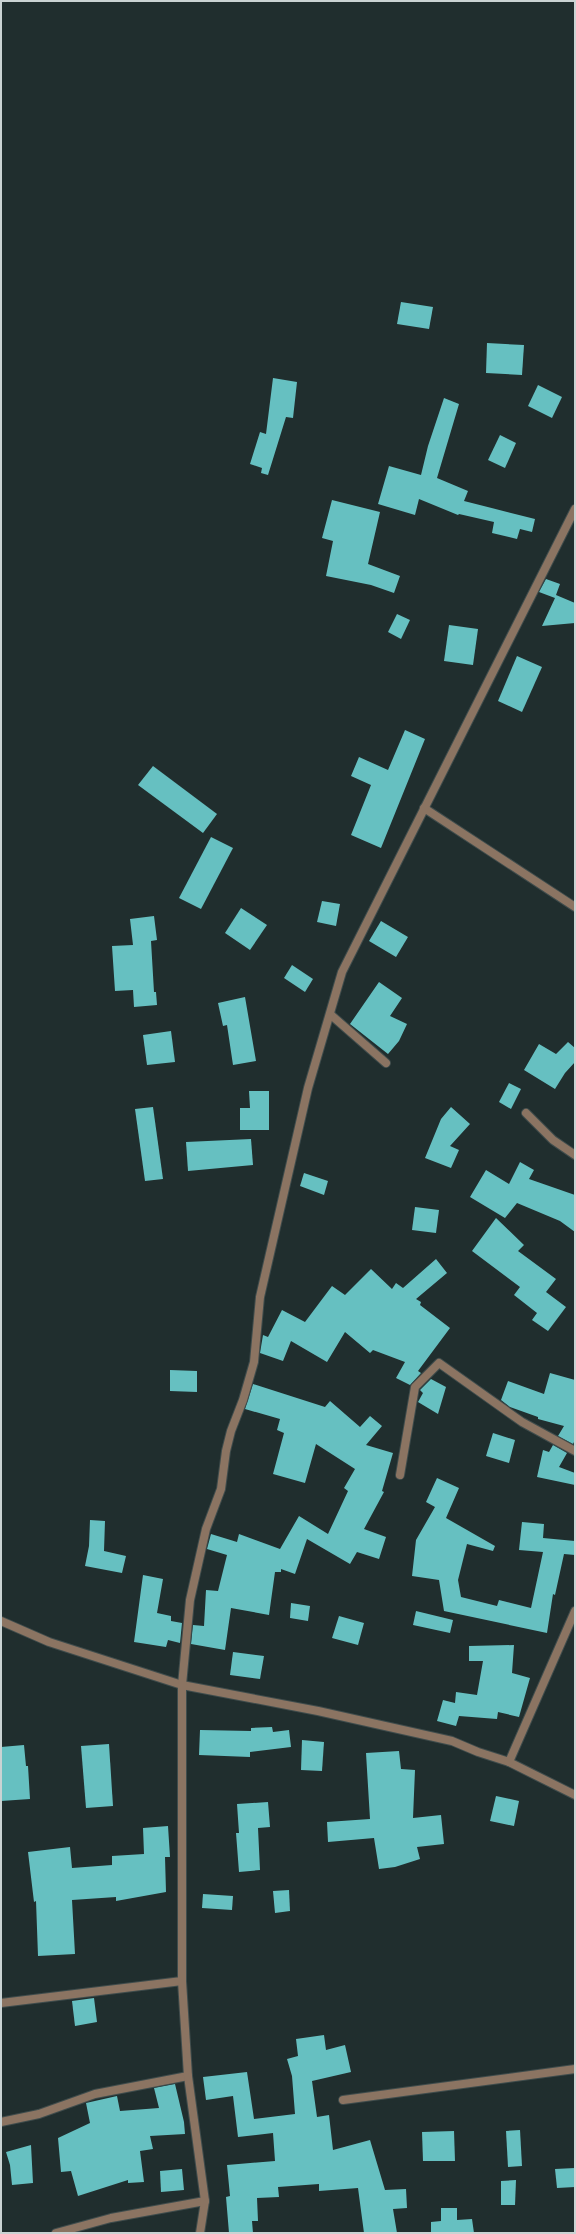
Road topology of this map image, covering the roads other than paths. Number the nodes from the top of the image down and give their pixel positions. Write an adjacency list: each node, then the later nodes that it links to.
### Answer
1 (575, 509): 2 (street)
2 (424, 808): 3 (street); 4 (street)
3 (575, 907)
4 (331, 1015): 5 (street); 12 (street)
5 (386, 1063)
6 (526, 1112): 7 (street)
7 (575, 1155)
8 (575, 1451): 9 (street)
9 (400, 1475)
10 (575, 1611): 13 (street)
11 (1, 1621): 12 (street)
12 (182, 1685): 13 (street); 15 (street)
13 (509, 1762): 14 (street)
14 (575, 1795)
15 (182, 1981): 16 (street); 18 (street)
16 (1, 2003)
17 (575, 2069): 19 (street)
18 (188, 2076): 20 (street); 21 (street)
19 (343, 2100)
20 (1, 2122)
21 (205, 2202): 22 (street); 23 (street)
22 (56, 2233)
23 (200, 2233)

